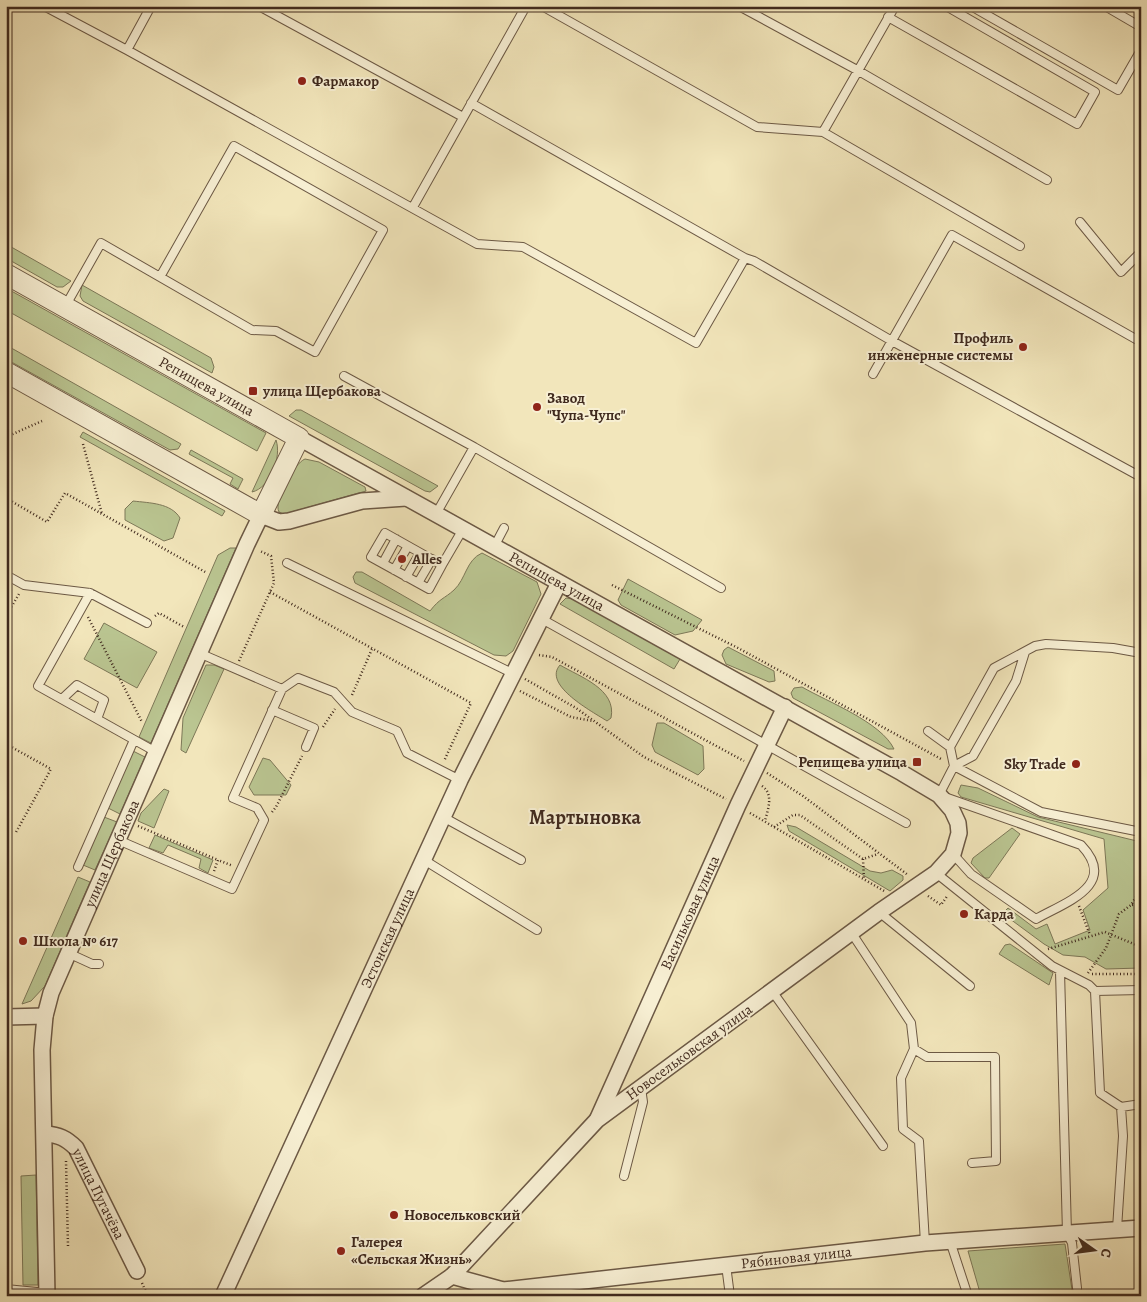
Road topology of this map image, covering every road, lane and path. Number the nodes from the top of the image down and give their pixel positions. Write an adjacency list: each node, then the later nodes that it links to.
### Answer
1 (44, 6): 13 (lane)
2 (151, 6): 13 (lane)
3 (259, 6): 17 (lane)
4 (526, 6): 16 (lane)
5 (542, 6): 18 (lane)
6 (739, 6): 15 (lane)
7 (895, 6): 11 (lane)
8 (946, 6): 11 (lane)
9 (972, 6): 14 (lane)
10 (1105, 6): 12 (lane)
11 (888, 17): 15 (lane)
12 (1141, 27)
13 (127, 50): 20 (lane)
14 (1141, 50)
15 (857, 70): 18 (lane); 19 (lane)
16 (471, 103): 17 (lane); 24 (lane)
17 (463, 117): 20 (lane)
18 (823, 132): 22 (lane)
19 (1047, 180)
20 (413, 207): 24 (lane)
21 (1080, 222): 23 (lane)
22 (1020, 246)
23 (1141, 252)
24 (745, 258): 28 (lane)
25 (6, 274): 27 (street, Репищева улица)
26 (160, 277): 26 (lane); 27 (lane)
27 (65, 307): 35 (street, Репищева улица)
28 (892, 341): 29 (lane); 31 (lane); 38 (lane)
29 (1141, 342)
30 (6, 372): 43 (street)
31 (874, 374)
32 (344, 376): 37 (lane)
33 (42, 421): 34 (path)
34 (6, 437)
35 (299, 438): 40 (street, Репищева улица); 43 (street, улица Щербакова)
36 (83, 444): 41 (path)
37 (474, 447): 42 (lane); 63 (lane)
38 (1141, 477)
39 (6, 498): 41 (path)
40 (407, 498): 42 (street, Репищева улица); 43 (street)
41 (102, 514): 56 (path)
42 (436, 514): 45 (street, Репищева улица)
43 (261, 516): 73 (street, улица Щербакова)
44 (504, 528): 48 (lane)
45 (463, 529): 48 (street, Репищева улица); 54 (lane)
46 (396, 539): 47 (lane); 53 (lane); 53 (lane)
47 (408, 546): 50 (lane); 55 (lane)
48 (494, 547): 59 (street, Репищева улица)
49 (256, 549): 64 (path)
50 (420, 553): 51 (lane); 58 (lane)
51 (432, 560): 54 (lane); 60 (lane)
52 (287, 563): 77 (lane)
53 (383, 563): 55 (lane)
54 (442, 566): 60 (lane)
55 (394, 570): 58 (lane)
56 (207, 573)
57 (6, 574): 61 (lane)
58 (406, 577): 60 (lane)
59 (559, 583): 68 (street, Эстонская улица); 81 (street, Репищева улица)
60 (418, 584)
61 (24, 585): 65 (lane); 67 (path)
62 (612, 586): 94 (path)
63 (720, 588)
64 (270, 592): 71 (path); 76 (path)
65 (90, 593): 66 (lane); 69 (lane)
66 (82, 606): 79 (lane); 84 (path)
67 (6, 616)
68 (540, 618): 75 (street, Эстонская улица); 90 (lane)
69 (147, 622): 70 (path)
70 (184, 627)
71 (372, 649): 80 (path); 95 (path)
72 (1025, 652): 74 (lane); 92 (lane); 94 (lane)
73 (199, 653): 76 (lane); 93 (street, улица Щербакова)
74 (1141, 653)
75 (520, 658): 77 (street, Эстонская улица); 96 (path)
76 (236, 669): 78 (lane)
77 (510, 678): 85 (path); 85 (path); 97 (street, Эстонская улица)
78 (282, 689): 80 (lane); 82 (lane)
79 (62, 699): 83 (lane); 83 (lane)
80 (340, 699): 86 (path); 95 (lane)
81 (785, 707): 90 (street, Васильковая улица); 98 (street, Репищева улица)
82 (272, 710): 86 (lane); 102 (lane)
83 (97, 719): 88 (lane)
84 (142, 722)
85 (594, 722): 99 (path)
86 (314, 728): 91 (lane)
87 (928, 731): 92 (lane)
88 (134, 740): 93 (lane); 116 (lane)
89 (6, 744): 108 (path)
90 (765, 746): 96 (street, Васильковая улица); 104 (lane)
91 (306, 747): 102 (path)
92 (950, 748): 94 (lane)
93 (156, 752): 101 (street, улица Щербакова)
94 (954, 766): 98 (lane); 107 (lane)
95 (440, 770): 97 (lane)
96 (753, 773): 99 (street, Васильковая улица); 103 (path); 110 (path)
97 (460, 780): 100 (street, Эстонская улица)
98 (938, 795): 105 (street, Репищева улица); 123 (lane)
99 (738, 805): 103 (path); 148 (street, Васильковая улица)
100 (443, 817): 114 (street, Эстонская улица); 115 (lane)
101 (126, 820): 109 (street, улица Щербакова); 113 (path)
102 (264, 820): 117 (lane)
103 (765, 821): 106 (path)
104 (906, 823)
105 (958, 823): 111 (street, Новосельковская улица)
106 (774, 827): 112 (path); 121 (path)
107 (1141, 832)
108 (15, 834)
109 (118, 840): 120 (lane); 133 (street, улица Щербакова)
110 (878, 854): 112 (path); 119 (path)
111 (953, 854): 118 (street, Новосельковская улица); 123 (lane)
112 (863, 859): 121 (path)
113 (218, 860): 117 (path); 120 (path)
114 (424, 860): 128 (lane); 166 (street, Эстонская улица)
115 (521, 860)
116 (78, 867)
117 (241, 870): 120 (lane)
118 (936, 873): 124 (street, Новосельковская улица); 134 (lane)
119 (914, 879)
120 (210, 880)
121 (864, 880): 124 (path)
122 (1141, 889): 126 (path)
123 (1076, 896): 131 (path)
124 (898, 899): 127 (street, Новосельковская улица)
125 (1141, 903): 126 (path)
126 (1131, 905): 130 (path)
127 (878, 912): 129 (street, Новосельковская улица); 138 (lane)
128 (537, 930)
129 (851, 932): 140 (street, Новосельковская улица); 144 (lane)
130 (1113, 934): 131 (path); 132 (path); 137 (path)
131 (1090, 935): 134 (path)
132 (1141, 947)
133 (68, 953): 135 (lane); 142 (street, улица Щербакова)
134 (1037, 954): 136 (lane)
135 (98, 964)
136 (1060, 971): 141 (lane); 156 (lane)
137 (1141, 974)
138 (970, 986)
139 (1141, 990): 141 (lane)
140 (772, 991): 145 (street, Новосельковская улица); 150 (lane)
141 (1095, 991): 147 (lane)
142 (45, 1016): 143 (street); 149 (street, улица Щербакова)
143 (6, 1017)
144 (914, 1049): 152 (lane); 158 (lane)
145 (641, 1088): 148 (street, Новосельковская улица); 153 (lane)
146 (1141, 1104): 147 (lane)
147 (1121, 1107): 155 (lane)
148 (597, 1120): 162 (street, Новосельковская улица)
149 (45, 1134): 161 (street, улица Пугачёва); 165 (street, улица Щербакова)
150 (882, 1146)
151 (66, 1159): 159 (path)
152 (972, 1164)
153 (624, 1176)
154 (1140, 1227): 155 (street, Рябиновая улица)
155 (1117, 1229): 156 (street, Рябиновая улица)
156 (1067, 1233): 157 (street, Рябиновая улица); 163 (lane)
157 (950, 1241): 158 (street, Рябиновая улица); 169 (lane)
158 (926, 1243): 160 (street, Рябиновая улица)
159 (68, 1246)
160 (726, 1265): 162 (street, Рябиновая улица); 168 (lane)
161 (137, 1271)
162 (452, 1276): 167 (street, Новосельковская улица)
163 (1077, 1288)
164 (6, 1289): 165 (lane)
165 (47, 1294)
166 (223, 1296)
167 (423, 1296)
168 (730, 1296)
169 (968, 1296)

